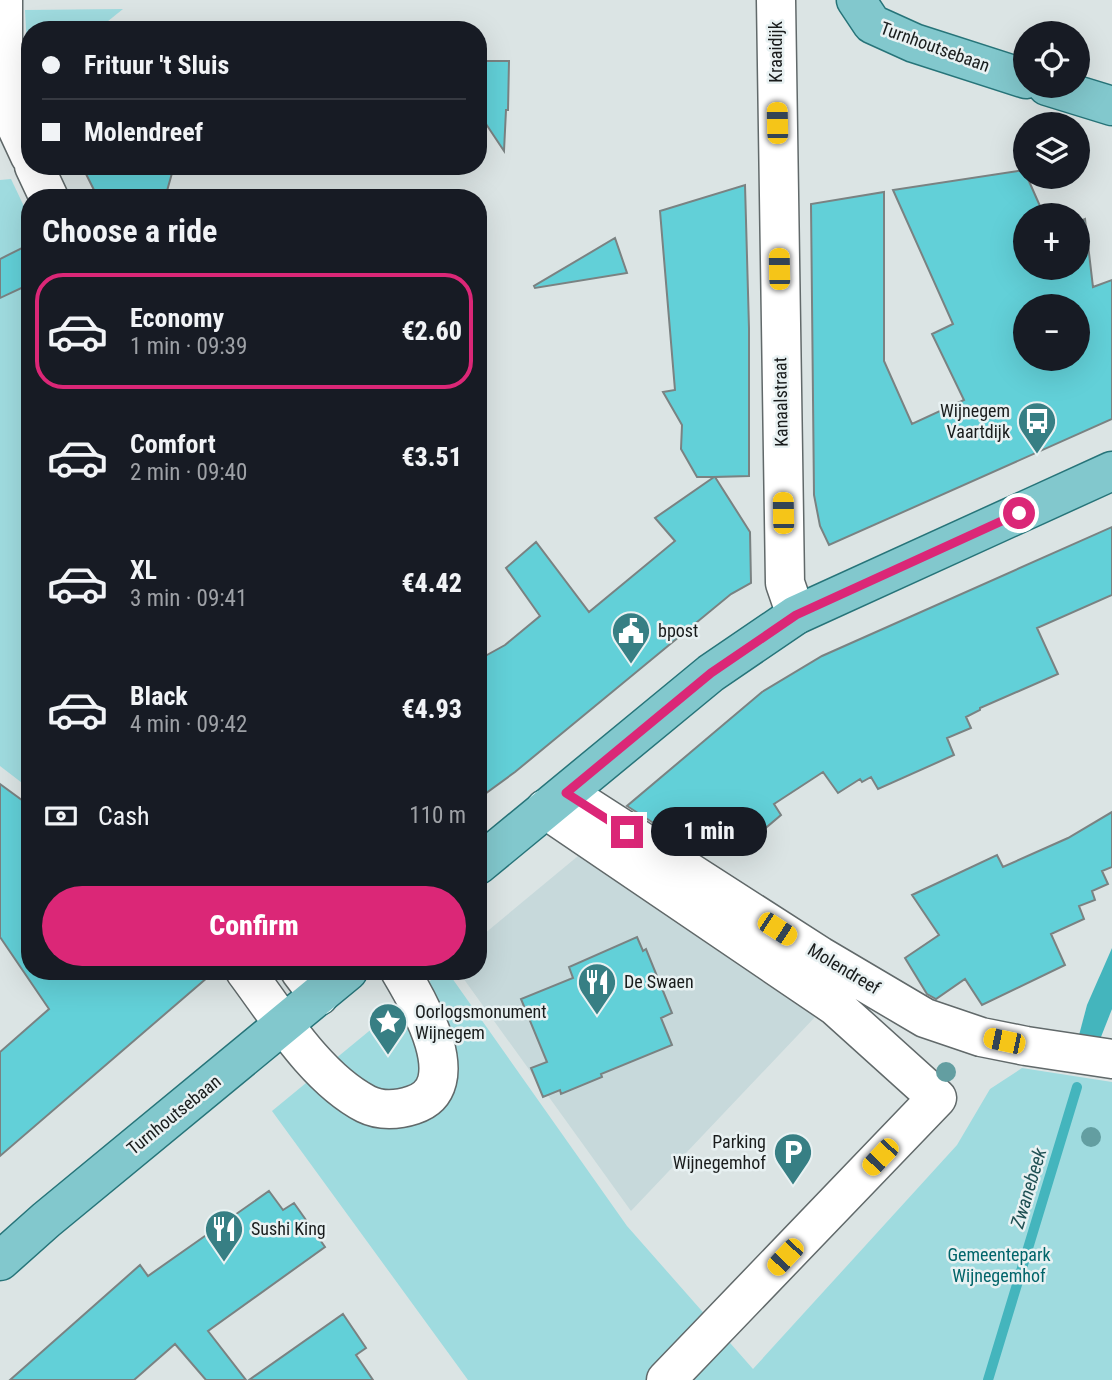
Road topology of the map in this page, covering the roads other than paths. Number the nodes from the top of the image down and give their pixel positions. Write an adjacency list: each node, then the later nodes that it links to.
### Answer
1 (3, 0): 7 (street)
2 (776, 0): 8 (street, Kraaidijk)
3 (856, 0): 4 (main road, Turnhoutsebaan)
4 (1013, 75)
5 (1086, 98): 6 (main road)
6 (1112, 106)
7 (21, 137)
8 (777, 188): 10 (street, Kanaalstraat)
9 (1112, 471): 10 (main road)
10 (796, 615): 11 (main road)
11 (556, 801): 12 (main road); 16 (street, Molendreef); 18 (street)
12 (487, 858)
13 (252, 980): 17 (street)
14 (405, 980): 17 (street)
15 (309, 983): 17 (main road, Turnhoutsebaan)
16 (902, 1004): 18 (street); 19 (street, Molendreef)
17 (284, 1024): 20 (main road, Turnhoutsebaan)
18 (870, 1038): 21 (street)
19 (1112, 1059)
20 (0, 1261)
21 (666, 1380)

